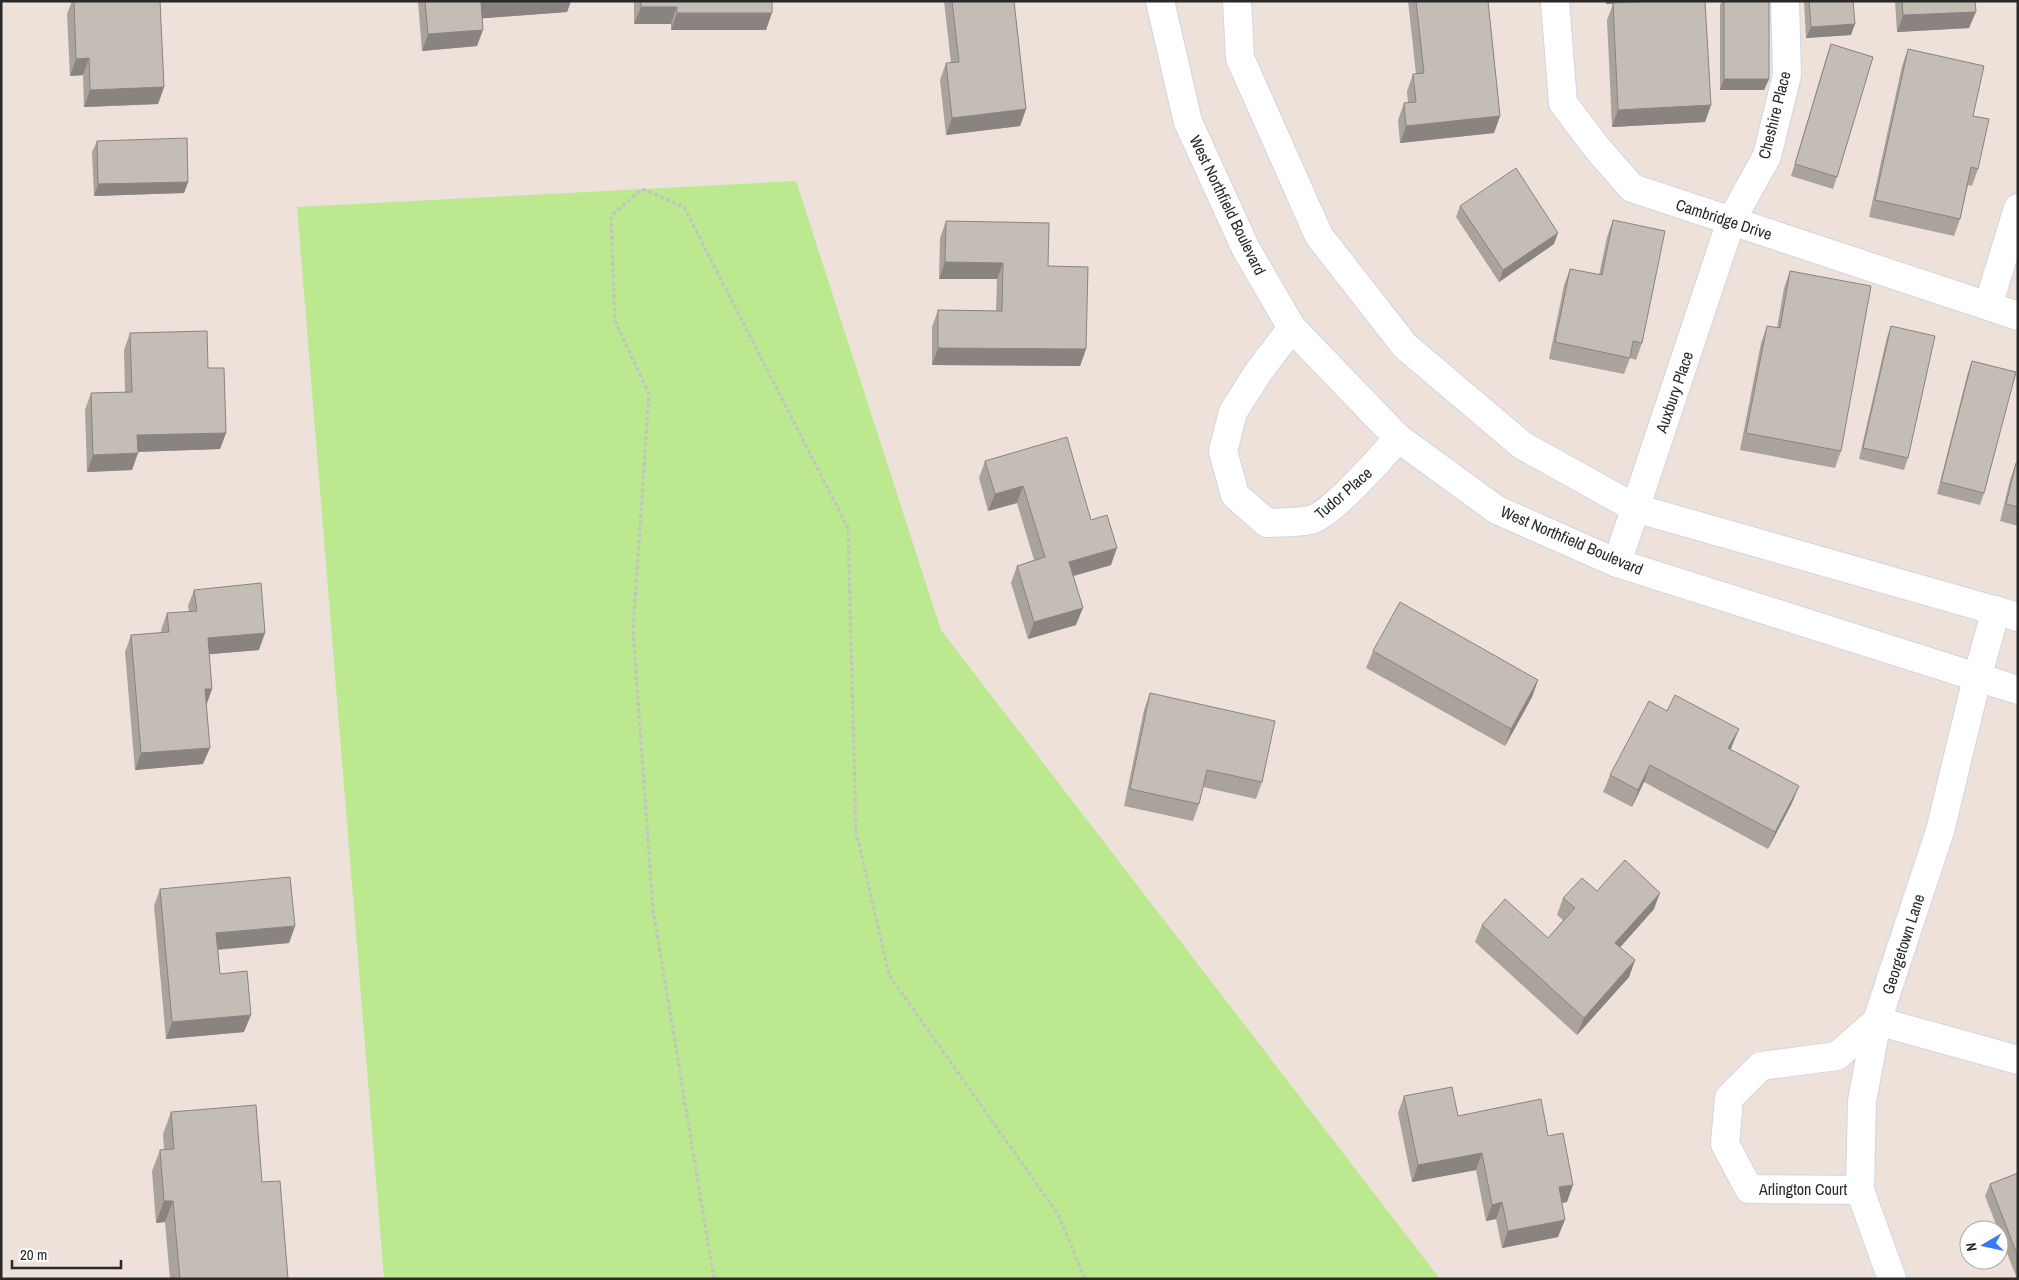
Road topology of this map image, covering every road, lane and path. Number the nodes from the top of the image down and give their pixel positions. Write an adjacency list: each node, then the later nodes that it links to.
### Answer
1 (1160, 1): 9 (street, West Northfield Boulevard)
2 (1237, 1): 11 (street)
3 (1555, 1): 6 (street, Cambridge Drive)
4 (1785, 1): 6 (street, Cheshire Place)
5 (2018, 208): 7 (street)
6 (1731, 221): 7 (street, Cambridge Drive); 11 (street, Auxbury Place)
7 (1988, 306): 8 (street, Cambridge Drive)
8 (2018, 316)
9 (1292, 328): 10 (street, West Northfield Boulevard); 10 (street, Tudor Place)
10 (1398, 438): 12 (street, West Northfield Boulevard)
11 (1635, 508): 12 (street, Auxbury Place); 13 (street)
12 (1617, 563): 14 (street, West Northfield Boulevard)
13 (2007, 613): 14 (street, Georgetown Lane)
14 (1977, 678): 15 (street, West Northfield Boulevard); 16 (street, Georgetown Lane)
15 (2018, 690)
16 (1877, 1020): 17 (street); 18 (street, Georgetown Lane); 18 (street, Arlington Court)
17 (2018, 1060)
18 (1860, 1190): 21 (street, Georgetown Lane)
19 (714, 1279): 20 (path)
20 (1085, 1279)
21 (1892, 1279)

